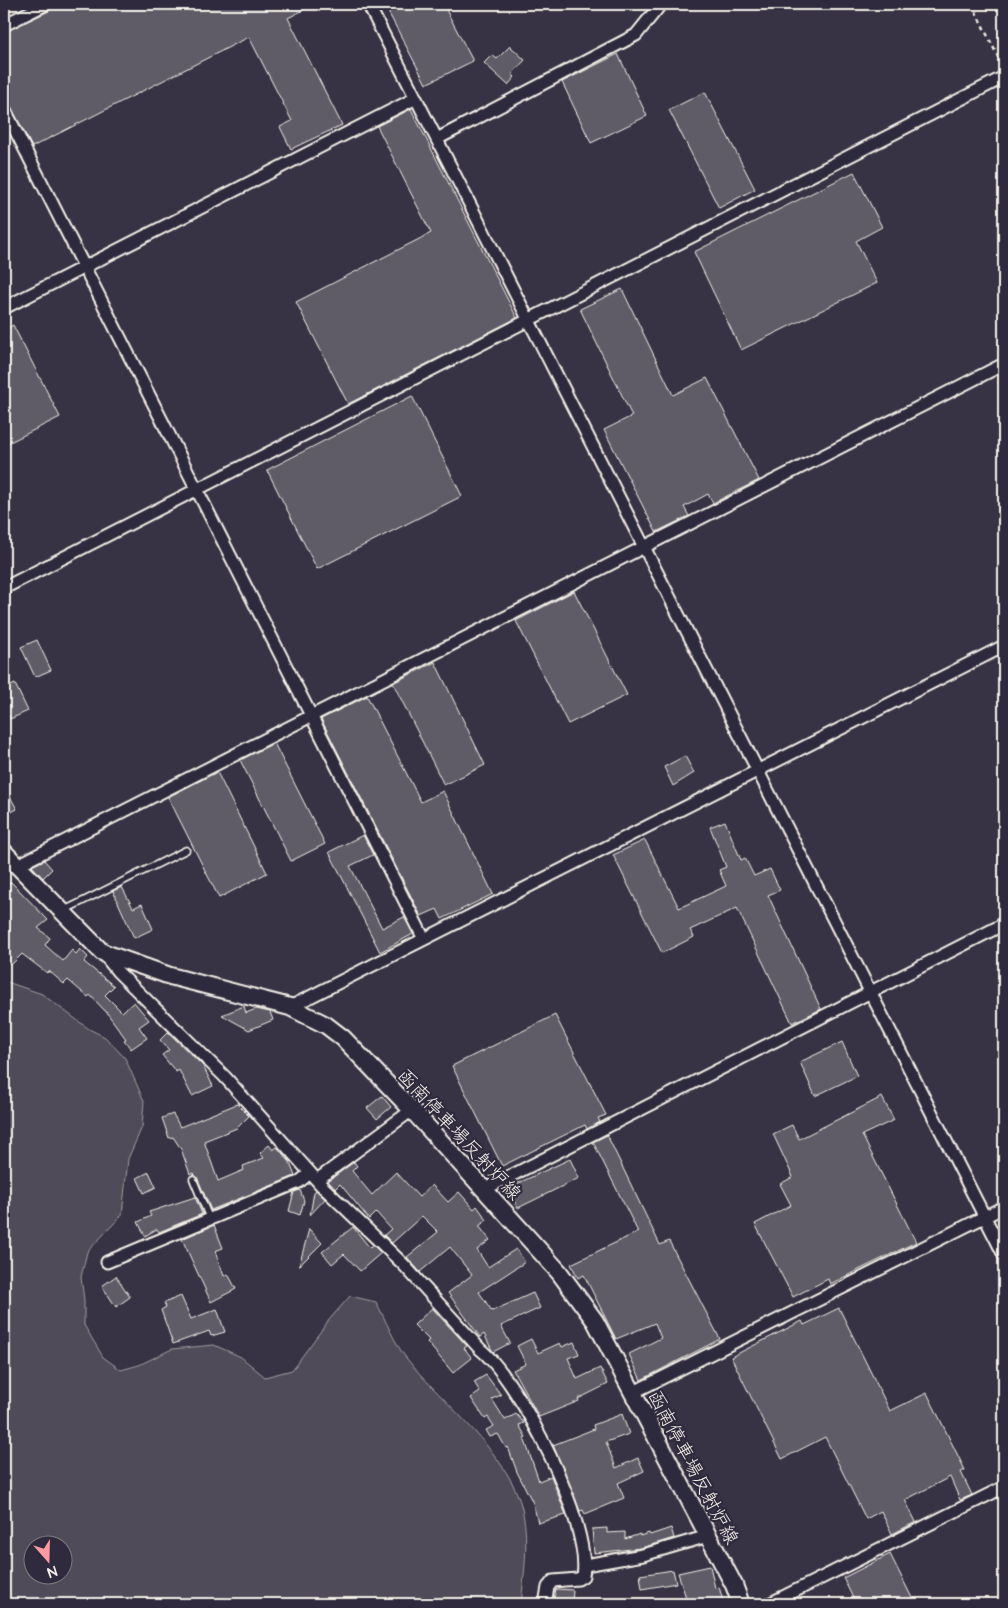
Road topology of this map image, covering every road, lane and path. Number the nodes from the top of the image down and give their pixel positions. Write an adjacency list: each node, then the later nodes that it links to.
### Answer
1 (46, 4): 5 (street)
2 (368, 4): 8 (street)
3 (662, 4): 10 (street)
4 (972, 4): 6 (path)
5 (4, 25)
6 (1004, 68)
7 (1004, 77): 13 (street)
8 (416, 98): 10 (street); 11 (street)
9 (4, 108): 11 (street)
10 (437, 139): 13 (street)
11 (83, 267): 12 (street); 15 (street)
12 (4, 308)
13 (528, 319): 15 (street); 16 (street)
14 (1004, 364): 16 (street)
15 (196, 489): 17 (street); 19 (street)
16 (644, 545): 19 (street); 20 (street)
17 (4, 588)
18 (1004, 646): 20 (street)
19 (312, 715): 23 (street); 26 (street)
20 (758, 771): 26 (street); 28 (street)
21 (186, 850): 24 (lane)
22 (4, 852): 23 (main road, 函南停車場反射炉線)
23 (16, 866): 24 (main road, 函南停車場反射炉線)
24 (62, 912): 27 (main road, 函南停車場反射炉線)
25 (1004, 924): 28 (street)
26 (424, 939): 29 (street)
27 (102, 952): 29 (main road, 函南停車場反射炉線); 31 (street)
28 (870, 992): 33 (street); 35 (street)
29 (290, 1007): 30 (main road, 函南停車場反射炉線)
30 (412, 1110): 31 (street); 33 (main road, 函南停車場反射炉線)
31 (314, 1177): 36 (street); 42 (street)
32 (192, 1179): 36 (lane)
33 (485, 1189): 39 (main road, 函南停車場反射炉線)
34 (1004, 1207): 35 (street)
35 (985, 1217): 37 (street); 39 (street)
36 (210, 1220): 38 (street)
37 (1004, 1255)
38 (107, 1262)
39 (632, 1393): 41 (main road, 函南停車場反射炉線)
40 (1004, 1487): 45 (street)
41 (708, 1536): 42 (street); 44 (main road, 函南停車場反射炉線)
42 (585, 1565): 43 (street)
43 (546, 1604)
44 (741, 1604)
45 (769, 1604)

